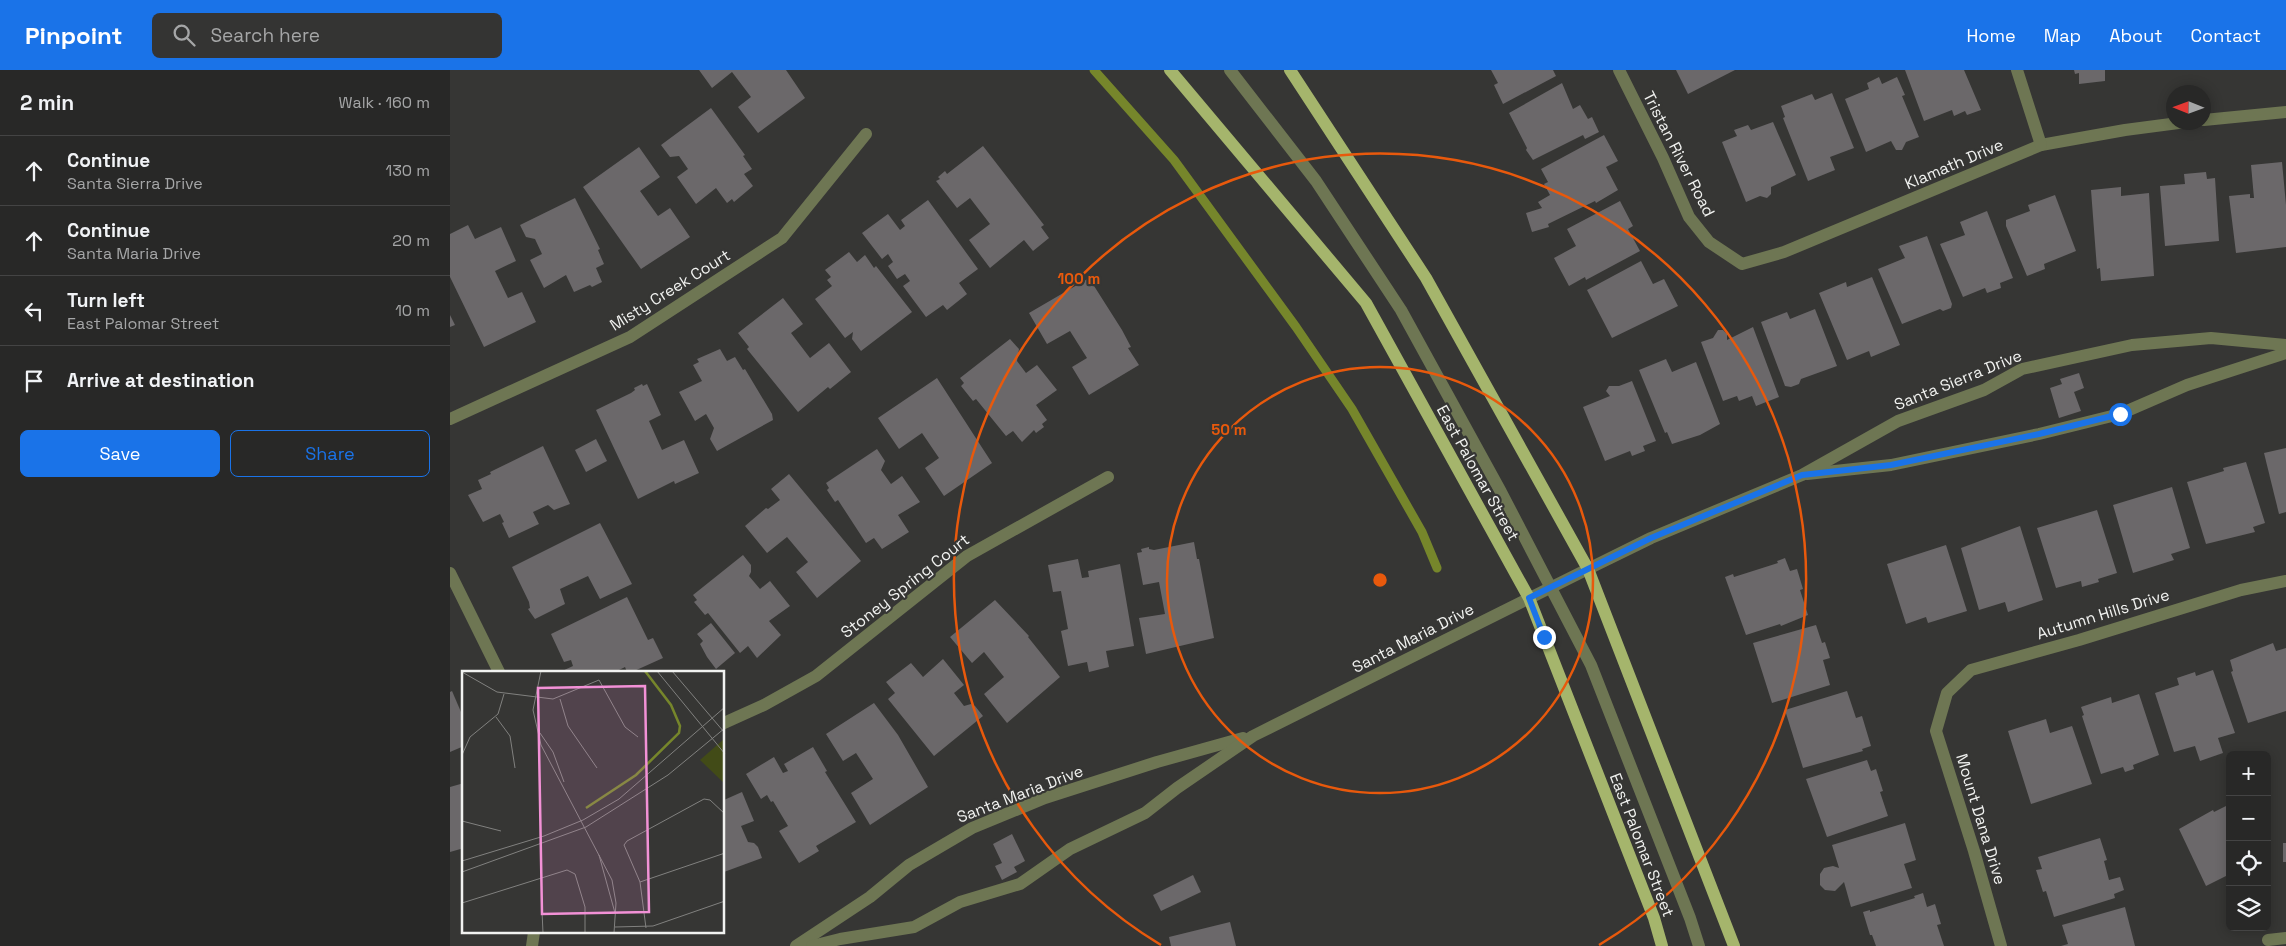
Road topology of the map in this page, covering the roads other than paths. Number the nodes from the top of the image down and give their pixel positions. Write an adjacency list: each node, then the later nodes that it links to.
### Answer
1 (1170, 70): 21 (main road, East Palomar Street)
2 (1230, 70): 20 (street)
3 (1290, 70): 17 (main road)
4 (1619, 70): 11 (street, Tristan River Road)
5 (2017, 70): 10 (street)
6 (2286, 112): 7 (street)
7 (2211, 119)
8 (2166, 125): 10 (street, Klamath Drive)
9 (866, 134): 14 (street, Misty Creek Court)
10 (2041, 145): 11 (street, Klamath Drive)
11 (1742, 264)
12 (2286, 344): 15 (street, Santa Sierra Drive)
13 (2286, 353): 15 (street, Santa Sierra Drive)
14 (450, 419)
15 (1802, 475): 17 (street, Santa Sierra Drive)
16 (1108, 476): 24 (street, Stoney Spring Court)
17 (1588, 569): 20 (street, Santa Maria Drive); 32 (main road)
18 (450, 573): 22 (street)
19 (2286, 581): 23 (street, Autumn Hills Drive)
20 (1550, 587): 21 (street, Santa Maria Drive); 31 (street)
21 (1529, 598): 25 (street, Santa Maria Drive); 30 (main road, East Palomar Street)
22 (499, 671)
23 (1944, 702): 33 (street, Mount Dana Drive)
24 (725, 723)
25 (1253, 736): 28 (street, Santa Maria Drive); 29 (street, Santa Maria Drive)
26 (2286, 938): 27 (street)
27 (2268, 940)
28 (796, 946)
29 (812, 946)
30 (1662, 946)
31 (1699, 946)
32 (1734, 946)
33 (2001, 946)

